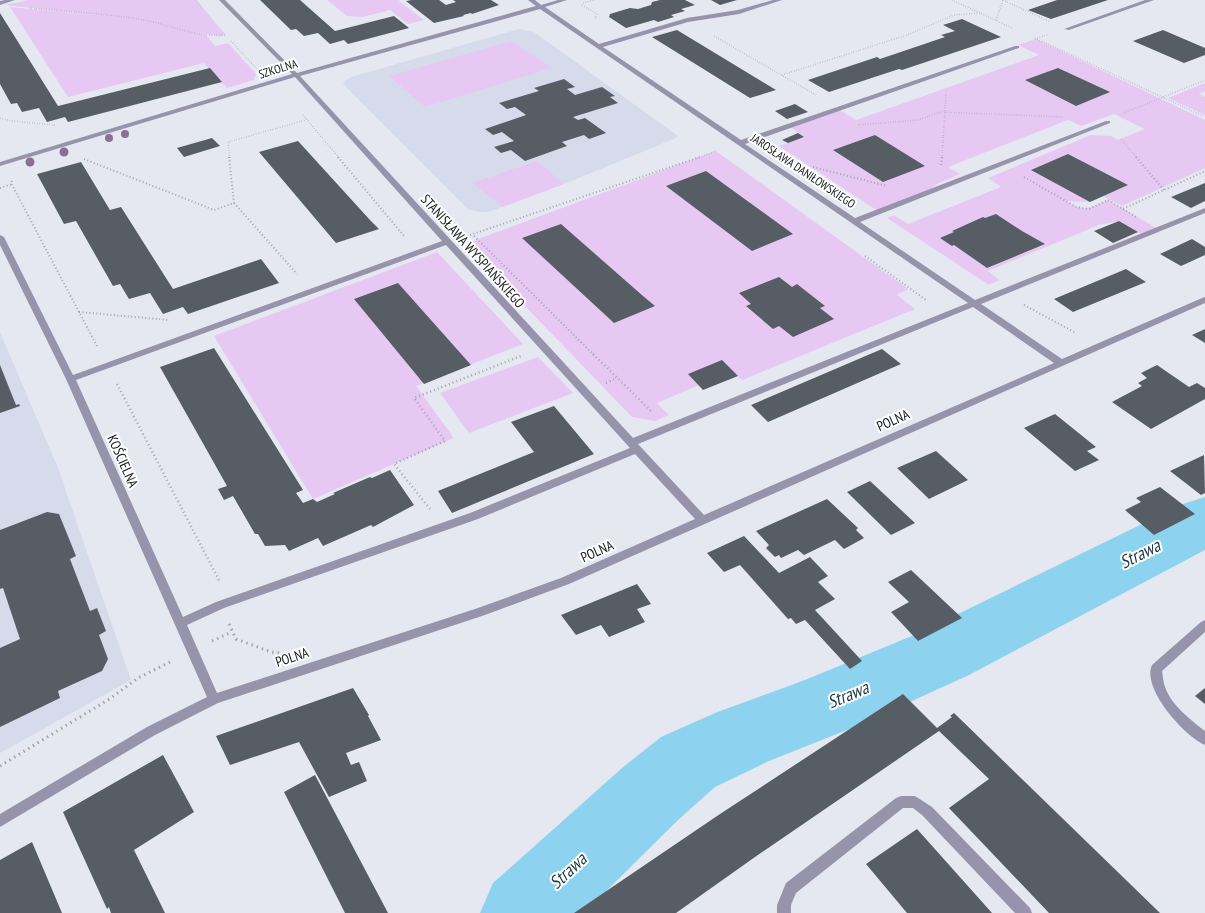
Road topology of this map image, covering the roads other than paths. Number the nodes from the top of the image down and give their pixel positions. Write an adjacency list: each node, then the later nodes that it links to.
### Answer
1 (12, 0): 7 (street)
2 (222, 0): 12 (street, STANISŁAWA WYSPIAŃSKIEGO)
3 (531, 0): 8 (street, JAROSŁAWA DANIŁOWSKIEGO)
4 (564, 0): 8 (street, SZKOLNA)
5 (779, 0): 10 (street)
6 (1151, 0): 9 (street)
7 (0, 2)
8 (542, 7): 10 (street, JAROSŁAWA DANIŁOWSKIEGO); 12 (street, SZKOLNA)
9 (1069, 28)
10 (599, 46): 14 (street, JAROSŁAWA DANIŁOWSKIEGO)
11 (1017, 47): 14 (street)
12 (296, 75): 15 (street, SZKOLNA); 19 (street, STANISŁAWA WYSPIAŃSKIEGO)
13 (1108, 122): 17 (street)
14 (740, 143): 17 (street, JAROSŁAWA DANIŁOWSKIEGO)
15 (0, 164)
16 (1205, 210): 21 (street)
17 (855, 221): 21 (street, JAROSŁAWA DANIŁOWSKIEGO)
18 (0, 237): 23 (street, KOŚCIELNA)
19 (447, 242): 23 (street); 24 (street, STANISŁAWA WYSPIAŃSKIEGO)
20 (1205, 300): 22 (street, POLNA)
21 (974, 303): 22 (street, JAROSŁAWA DANIŁOWSKIEGO); 24 (street)
22 (1060, 363): 25 (street, POLNA)
23 (71, 379): 26 (street, KOŚCIELNA)
24 (635, 445): 25 (street, STANISŁAWA WYSPIAŃSKIEGO); 26 (street)
25 (703, 521): 28 (street, POLNA)
26 (181, 623): 28 (street, KOŚCIELNA)
27 (1205, 625): 29 (street)
28 (214, 698): 30 (street, POLNA)
29 (1205, 739)
30 (0, 821)
31 (784, 913): 32 (street)
32 (1024, 913)

